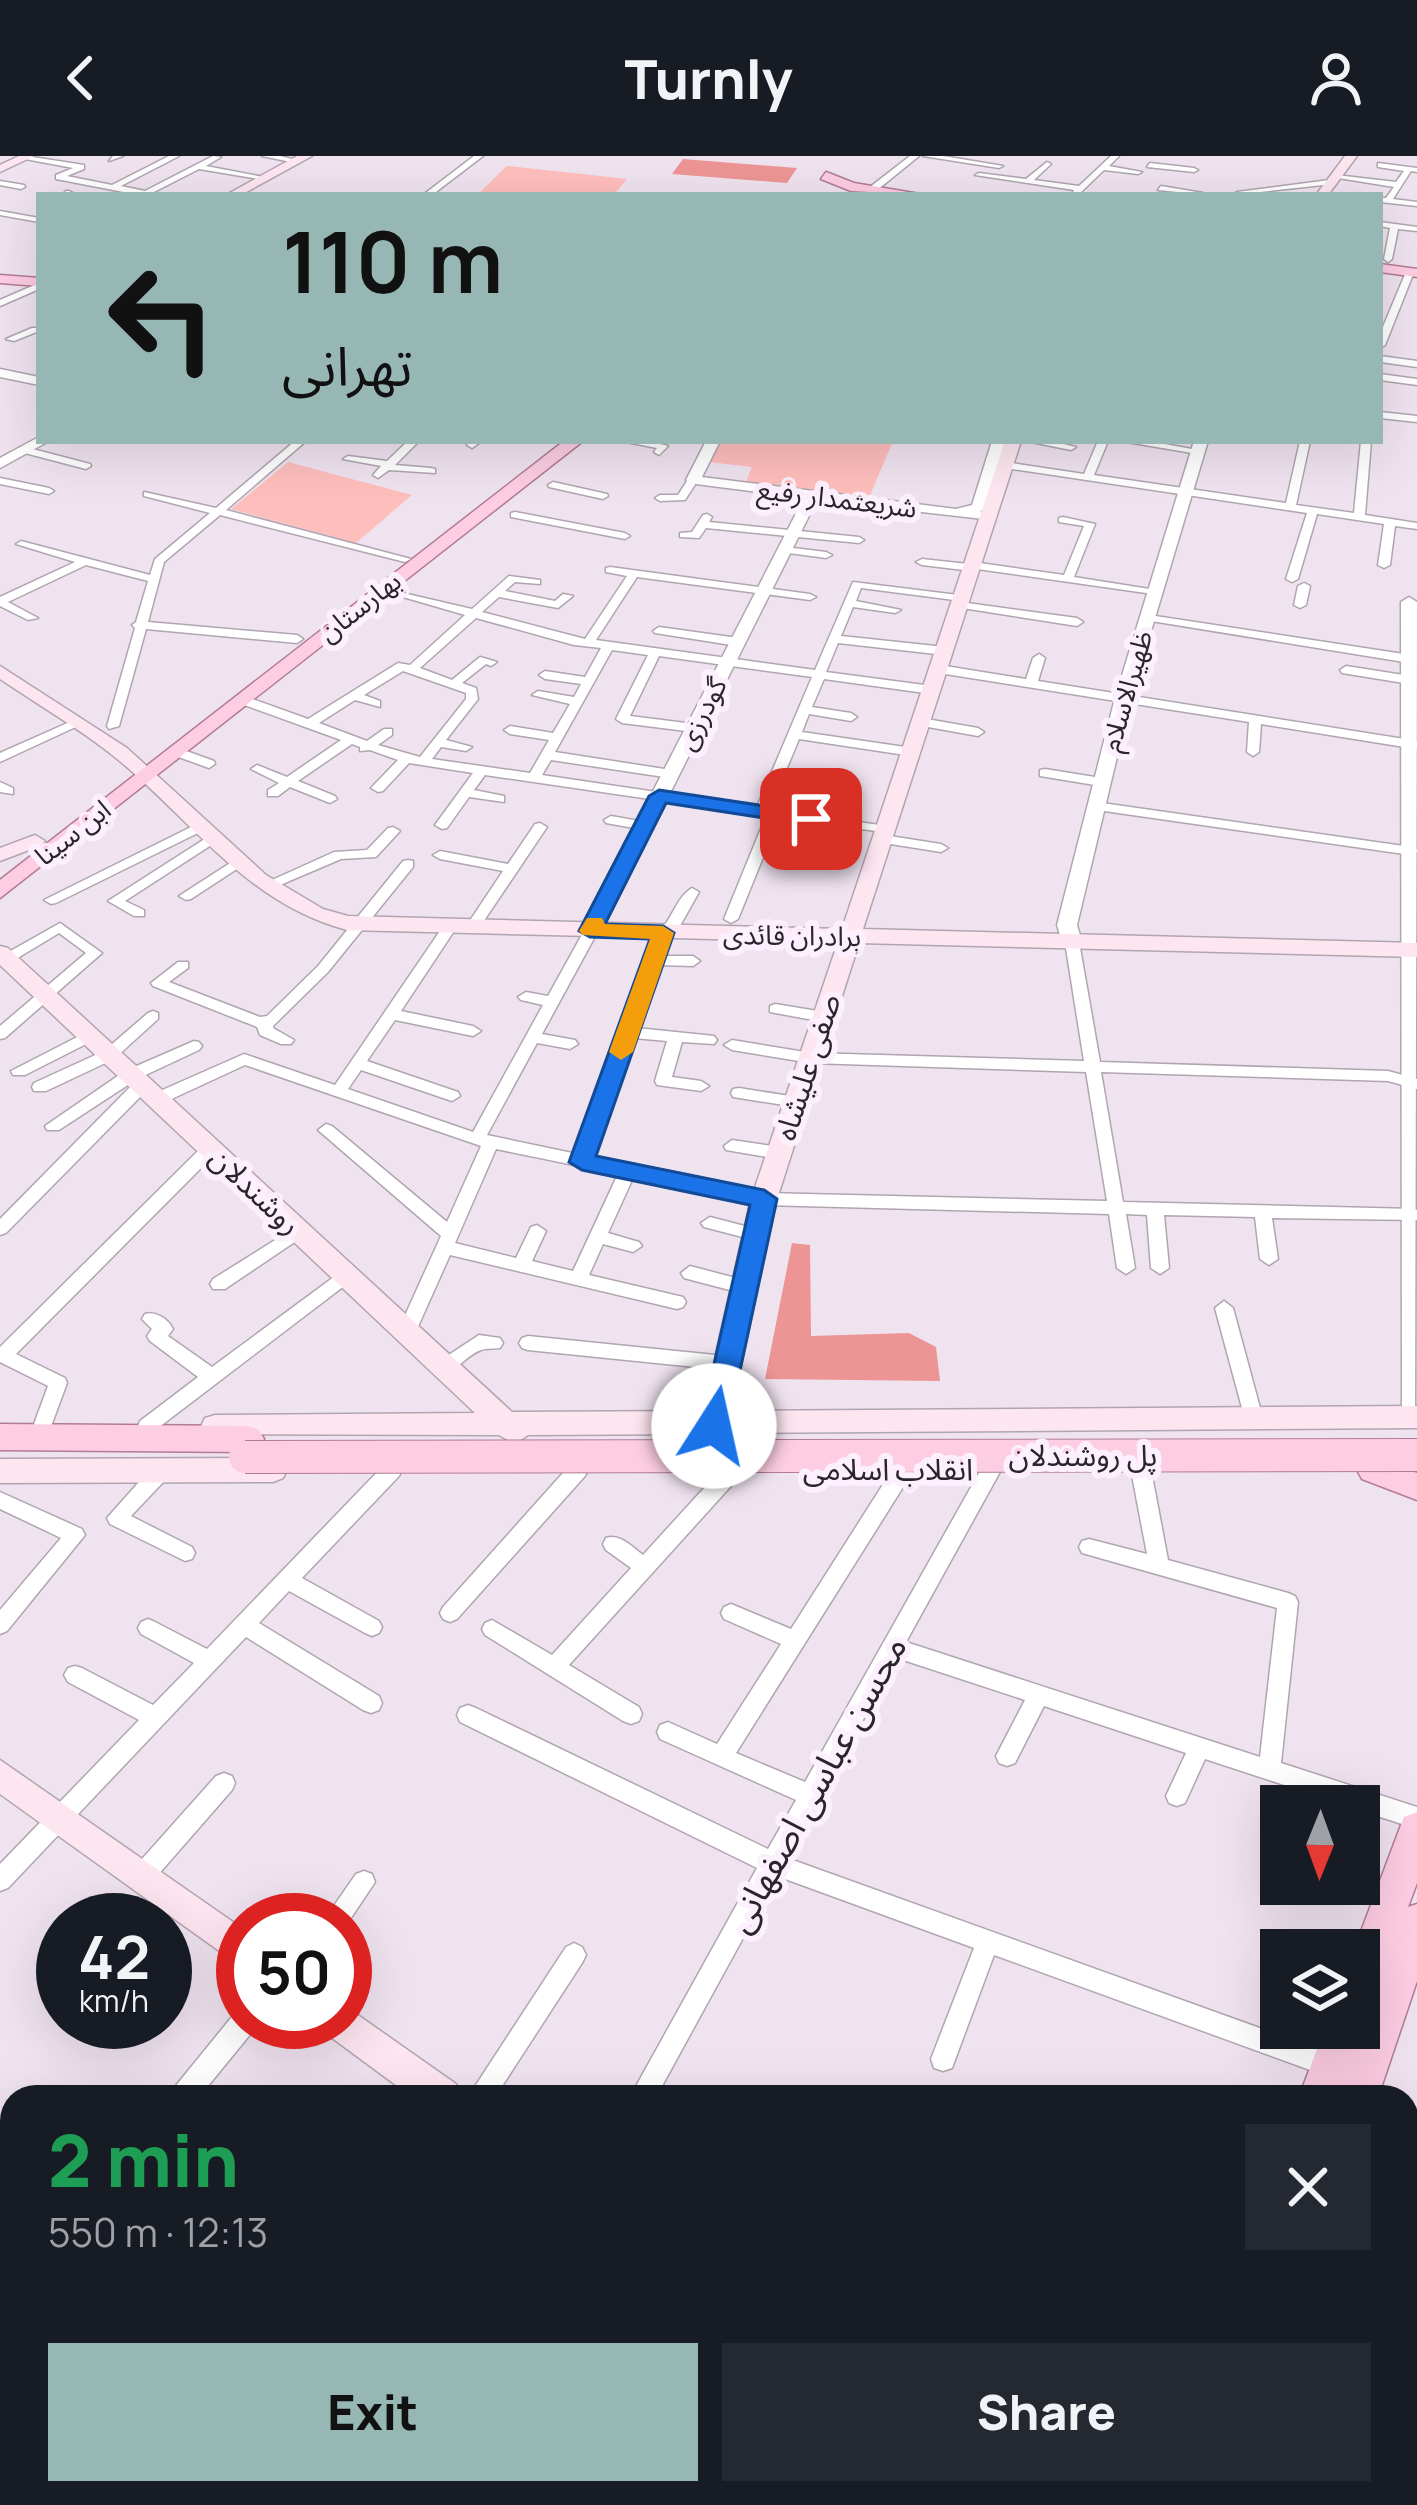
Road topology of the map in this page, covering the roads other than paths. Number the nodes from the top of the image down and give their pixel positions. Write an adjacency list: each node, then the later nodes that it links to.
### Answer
1 (175, 156): 20 (street)
2 (266, 156): 14 (street)
3 (479, 156): 43 (street)
4 (833, 156): 29 (main road)
5 (915, 156): 37 (street)
6 (927, 156): 21 (street)
7 (1115, 156): 22 (street)
8 (1191, 156): 12 (street); 23 (street)
9 (1351, 156): 34 (main road)
10 (26, 157): 19 (main road); 35 (street)
11 (217, 157): 17 (street)
12 (1207, 158)
13 (118, 159): 20 (street)
14 (301, 159): 31 (main road)
15 (1047, 164): 32 (street)
16 (1150, 165): 23 (street)
17 (199, 166): 27 (street); 41 (street)
18 (248, 166): 27 (street)
19 (2, 167)
20 (154, 167): 35 (street)
21 (1003, 167)
22 (1102, 168): 26 (street); 47 (street)
23 (1178, 168): 24 (street)
24 (1195, 170)
25 (1384, 170): 30 (street)
26 (1138, 172)
27 (234, 173): 31 (street)
28 (980, 175): 32 (street)
29 (826, 176): 37 (main road); 44 (main road)
30 (1407, 177): 34 (street); 38 (street); 51 (street)
31 (265, 178): 42 (main road)
32 (1028, 182): 47 (street)
33 (0, 183): 50 (street)
34 (1335, 184): 49 (street)
35 (114, 187): 39 (street); 40 (street)
36 (1161, 188): 48 (street)
37 (873, 189): 45 (main road); 46 (main road)
38 (1417, 189)
39 (104, 192)
40 (138, 192)
41 (152, 192)
42 (238, 192)
43 (431, 192)
44 (822, 192)
45 (864, 192)
46 (896, 192)
47 (1078, 192)
48 (1185, 192)
49 (1264, 192)
50 (0, 195)
51 (1384, 200): 52 (street)
52 (1417, 204)
53 (0, 213): 54 (street)
54 (36, 219)
55 (1388, 224): 56 (street); 57 (street)
56 (1417, 229)
57 (1384, 263): 58 (main road)
58 (1413, 273): 66 (street)
59 (0, 277): 60 (main road)
60 (36, 282)
61 (36, 284): 62 (street)
62 (3, 303): 63 (street); 64 (street)
63 (28, 304)
64 (36, 329)
65 (36, 330): 67 (street)
66 (1383, 338)
67 (11, 339)
68 (1383, 359): 69 (street)
69 (1417, 364)
70 (0, 373): 72 (street)
71 (1383, 377): 73 (street)
72 (36, 380)
73 (1417, 382)
74 (1383, 415): 75 (street)
75 (1417, 419)
76 (36, 444): 90 (street)
77 (298, 444): 108 (street)
78 (411, 444): 95 (street)
79 (552, 444): 125 (main road, بهارستان)
80 (573, 444): 100 (main road, بهارستان)
81 (710, 444): 98 (street)
82 (999, 444): 93 (street, صفی علیشاه)
83 (1011, 444): 93 (main road, صفی علیشاه)
84 (1050, 444): 89 (street)
85 (1102, 444): 97 (street)
86 (1304, 444): 107 (street)
87 (1366, 444): 114 (street)
88 (1199, 446): 102 (street, ظهیرالاسلام)
89 (1071, 447)
90 (25, 450): 92 (street); 94 (street)
91 (348, 459): 95 (street)
92 (0, 464)
93 (998, 464): 97 (street); 111 (street, صفی علیشاه); 113 (main road, صفی علیشاه)
94 (86, 466)
95 (385, 469): 96 (street)
96 (430, 471)
97 (1088, 477): 102 (street)
98 (692, 478): 105 (street, شریعتمدار رفیع); 106 (street)
99 (0, 481): 101 (street)
100 (541, 483): 104 (street); 112 (main road, بهارستان)
101 (49, 491)
102 (1187, 492): 107 (street); 138 (street, ظهیرالاسلام)
103 (148, 494): 108 (street)
104 (603, 496)
105 (812, 496): 111 (street, شریعتمدار رفیع); 121 (street, گودرزی)
106 (660, 498)
107 (1290, 507): 109 (street)
108 (216, 510): 125 (street); 132 (street)
109 (1313, 510): 114 (street); 149 (street)
110 (598, 512): 118 (street)
111 (951, 512): 113 (street, شریعتمدار رفیع)
112 (502, 513): 118 (street); 184 (main road, بهارستان)
113 (987, 517): 129 (main road, صفی علیشاه)
114 (1359, 517): 116 (street)
115 (1063, 520): 135 (street)
116 (1390, 521): 117 (street); 128 (street)
117 (1417, 526)
118 (582, 528): 120 (street)
119 (684, 535): 121 (street)
120 (625, 536)
121 (790, 539): 122 (street); 124 (street); 137 (street, گودرزی)
122 (859, 540)
123 (21, 544): 126 (street)
124 (826, 555)
125 (405, 559): 158 (main road, بهارستان)
126 (83, 562): 132 (street); 146 (street)
127 (922, 562): 129 (street)
128 (1384, 565)
129 (972, 566): 135 (street); 145 (main road, صفی علیشاه)
130 (610, 570): 131 (street)
131 (634, 573): 137 (street); 144 (street)
132 (153, 579): 155 (street)
133 (490, 579): 134 (street)
134 (511, 580): 136 (street); 139 (street)
135 (1069, 580): 138 (street)
136 (536, 582)
137 (764, 591): 143 (street); 160 (street, گودرزی)
138 (1156, 592): 153 (street, ظهیرالاسلام)
139 (497, 593): 141 (street); 151 (street)
140 (407, 595): 151 (street)
141 (567, 596)
142 (598, 596): 144 (street)
143 (810, 597)
144 (618, 599): 161 (street)
145 (961, 601): 148 (street); 154 (street); 166 (main road, صفی علیشاه)
146 (0, 602): 152 (street)
147 (1409, 602): 157 (street)
148 (849, 603): 150 (street); 159 (street)
149 (1300, 605)
150 (895, 610)
151 (472, 617): 161 (street); 169 (street)
152 (32, 618)
153 (1149, 618): 165 (street); 183 (street, ظهیرالاسلام)
154 (1077, 622)
155 (138, 625): 158 (street); 194 (street)
156 (659, 631): 160 (street)
157 (1413, 632): 165 (street)
158 (297, 639): 214 (main road, بهارستان)
159 (834, 639): 166 (street); 174 (street)
160 (738, 642): 168 (street, گودرزی)
161 (588, 644): 162 (street)
162 (608, 647): 163 (street); 177 (street)
163 (654, 654): 168 (street); 193 (street)
164 (1040, 658): 178 (street)
165 (1409, 659): 176 (street)
166 (942, 660): 178 (street); 180 (main road, صفی علیشاه)
167 (491, 662): 171 (street)
168 (727, 664): 174 (street); 193 (street, گودرزی)
169 (412, 669): 179 (street); 181 (street)
170 (0, 670): 194 (main road, برادران قائدی)
171 (472, 670): 175 (street); 179 (street)
172 (1346, 670): 176 (street)
173 (545, 675): 177 (street)
174 (819, 676): 180 (street); 188 (street)
175 (497, 677)
176 (1410, 680): 187 (street)
177 (589, 681): 185 (street)
178 (1031, 684): 183 (street)
179 (454, 685): 201 (street)
180 (932, 690): 191 (main road, صفی علیشاه)
181 (352, 695): 186 (street); 192 (street)
182 (538, 695): 185 (street)
183 (1123, 698): 190 (street); 220 (street, ظهیرالاسلام)
184 (243, 700): 192 (street); 205 (main road, بهارستان)
185 (577, 701): 199 (street)
186 (376, 704)
187 (1413, 705): 202 (street)
188 (804, 710): 189 (street); 198 (street)
189 (851, 717)
190 (1256, 721): 202 (street); 207 (street)
191 (921, 722): 196 (street); 206 (main road, صفی علیشاه)
192 (307, 724): 200 (street)
193 (694, 728): 217 (street, گودرزی)
194 (96, 729): 209 (street); 214 (main road, برادران قائدی)
195 (510, 730): 199 (street)
196 (978, 731)
197 (388, 732): 204 (street)
198 (794, 734): 206 (street); 229 (street)
199 (556, 737): 208 (street)
200 (347, 741): 204 (street); 219 (street)
201 (438, 743): 203 (street); 211 (street)
202 (1413, 744): 228 (street)
203 (466, 747)
204 (365, 748): 210 (street)
205 (178, 752): 212 (street); 214 (main road, بهارستان)
206 (912, 752): 236 (main road, صفی علیشاه)
207 (1253, 752)
208 (546, 755): 217 (street); 218 (street)
209 (0, 758)
210 (406, 759): 211 (street); 221 (street)
211 (423, 762): 215 (street)
212 (209, 764)
213 (257, 769): 219 (street)
214 (141, 771): 234 (main road, برادران قائدی); 237 (main road, ابن سینا); 250 (main road, ابن سینا)
215 (481, 771): 218 (street); 222 (street)
216 (1045, 773): 220 (street)
217 (671, 774): 224 (street, گودرزی)
218 (533, 779): 224 (street)
219 (289, 782): 223 (street); 226 (street)
220 (1101, 782): 227 (street, ظهیرالاسلام)
221 (379, 788)
222 (466, 792): 225 (street); 231 (street)
223 (274, 793)
224 (659, 796): 229 (street); 232 (street, گودرزی)
225 (499, 799)
226 (330, 800)
227 (1095, 806): 240 (street); 261 (street, ظهیرالاسلام)
228 (1414, 808): 240 (street)
229 (768, 813): 236 (street); 255 (street)
230 (611, 820): 232 (street)
231 (442, 825)
232 (645, 826): 258 (street, گودرزی)
233 (540, 827): 247 (street)
234 (208, 831): 243 (main road, برادران قائدی); 253 (street); 254 (street)
235 (393, 831): 244 (street)
236 (884, 835): 239 (street); 260 (main road, صفی علیشاه)
237 (35, 841): 241 (main road); 246 (main road, ابن سینا)
238 (307, 847): 244 (street)
239 (941, 848)
240 (1411, 851): 248 (street)
241 (0, 855)
242 (440, 855): 247 (street)
243 (241, 860): 249 (main road, برادران قائدی); 252 (street)
244 (325, 860): 249 (street)
245 (408, 864): 256 (street)
246 (0, 868)
247 (512, 869): 257 (street)
248 (1414, 877): 262 (street)
249 (268, 885): 256 (main road, برادران قائدی)
250 (0, 891)
251 (692, 892): 259 (street)
252 (186, 896)
253 (51, 900)
254 (140, 913)
255 (731, 919)
256 (360, 925): 257 (main road, برادران قائدی); 275 (street)
257 (461, 928): 258 (main road, برادران قائدی); 272 (street)
258 (590, 931): 259 (main road, برادران قائدی); 269 (street)
259 (666, 933): 260 (main road, برادران قائدی); 264 (street)
260 (851, 937): 261 (main road, برادران قائدی); 274 (main road, صفی علیشاه)
261 (1072, 942): 262 (main road, برادران قائدی); 292 (street)
262 (1414, 950): 277 (street)
263 (3, 956): 267 (main road, روشندلان); 267 (street)
264 (653, 960): 265 (street); 279 (street)
265 (693, 961)
266 (183, 965): 275 (street)
267 (43, 993): 280 (street); 281 (main road, روشندلان)
268 (526, 997): 269 (street)
269 (552, 1002): 283 (street)
270 (447, 1004): 276 (street)
271 (775, 1009): 274 (street)
272 (391, 1014): 276 (street); 291 (street)
273 (153, 1016): 289 (street)
274 (824, 1017): 290 (main road, صفی علیشاه)
275 (265, 1023): 284 (street)
276 (435, 1023): 278 (street)
277 (1414, 1029): 294 (street)
278 (473, 1030)
279 (628, 1032): 282 (street); 308 (street)
280 (0, 1034)
281 (89, 1036): 289 (main road, روشندلان); 293 (street)
282 (676, 1036): 285 (street); 296 (street)
283 (533, 1037): 286 (street); 304 (street)
284 (286, 1040)
285 (709, 1040)
286 (570, 1044)
287 (194, 1046): 295 (street)
288 (732, 1046): 290 (street)
289 (109, 1055): 295 (main road, روشندلان); 297 (street)
290 (811, 1058): 292 (street); 301 (main road, صفی علیشاه)
291 (358, 1063): 298 (street); 300 (street)
292 (1094, 1067): 294 (street); 312 (street)
293 (19, 1071)
294 (1415, 1083): 310 (street)
295 (143, 1086): 298 (street); 302 (street); 306 (main road, روشندلان); 315 (street)
296 (701, 1086)
297 (40, 1087)
298 (339, 1091): 304 (street)
299 (739, 1093): 301 (street)
300 (452, 1096)
301 (796, 1102): 307 (main road, صفی علیشاه)
302 (53, 1126)
303 (326, 1130): 322 (street)
304 (484, 1140): 308 (street); 322 (street)
305 (732, 1146): 307 (street)
306 (210, 1149): 319 (main road, روشندلان); 340 (street)
307 (779, 1153): 311 (main road, صفی علیشاه)
308 (582, 1162): 309 (street)
309 (628, 1171): 311 (street); 321 (street)
310 (1415, 1172): 317 (street)
311 (764, 1199): 312 (street); 320 (main road, صفی علیشاه)
312 (1119, 1207): 313 (street); 326 (street)
313 (1155, 1208): 314 (street); 327 (street)
314 (1263, 1211): 317 (street); 324 (street)
315 (4, 1219)
316 (710, 1223): 320 (street)
317 (1415, 1226): 333 (street)
318 (537, 1231): 325 (street)
319 (299, 1232): 329 (main road, روشندلان); 331 (street)
320 (754, 1234): 332 (main road, صفی علیشاه)
321 (598, 1237): 323 (street); 330 (street)
322 (447, 1240): 325 (street); 337 (street)
323 (633, 1246)
324 (1269, 1259)
325 (522, 1263): 330 (street)
326 (1126, 1268)
327 (1160, 1268)
328 (690, 1274): 332 (street)
329 (346, 1275): 337 (main road, روشندلان); 343 (street)
330 (579, 1277): 334 (street)
331 (219, 1284)
332 (741, 1286): 341 (main road, صفی علیشاه)
333 (1416, 1296): 346 (street)
334 (676, 1302)
335 (1224, 1308): 344 (street)
336 (151, 1319): 343 (street)
337 (407, 1331): 342 (main road, روشندلان)
338 (528, 1342): 341 (street)
339 (494, 1343): 342 (street)
340 (2, 1354): 345 (street)
341 (725, 1363): 350 (main road, صفی علیشاه)
342 (445, 1366): 352 (main road, روشندلان)
343 (212, 1377): 349 (street)
344 (1254, 1419): 346 (main road, انقلاب اسلامی); 348 (main road, انقلاب اسلامی)
345 (44, 1424): 347 (main road); 349 (main road, انقلاب اسلامی)
346 (1416, 1424): 355 (main road, پل روشندلان)
347 (0, 1425)
348 (821, 1425): 350 (main road, انقلاب اسلامی); 362 (main road)
349 (147, 1426): 353 (main road, انقلاب اسلامی)
350 (714, 1426): 351 (main road, انقلاب اسلامی)
351 (582, 1427): 352 (main road, انقلاب اسلامی); 360 (main road)
352 (511, 1428): 353 (main road, انقلاب اسلامی); 360 (main road, روشندلان)
353 (417, 1429): 359 (main road)
354 (0, 1437): 355 (main road)
355 (246, 1448): 356 (main road, پل روشندلان, bridge); 357 (main road)
356 (1417, 1455)
357 (0, 1457)
358 (162, 1470): 359 (main road, انقلاب اسلامی); 368 (main road, انقلاب اسلامی); 373 (street)
359 (403, 1470): 360 (main road, انقلاب اسلامی); 376 (street)
360 (565, 1470): 361 (main road, انقلاب اسلامی); 378 (street)
361 (733, 1470): 362 (main road, انقلاب اسلامی); 375 (street)
362 (822, 1470): 363 (main road, انقلاب اسلامی)
363 (903, 1470): 364 (main road, انقلاب اسلامی); 384 (street)
364 (992, 1470): 365 (main road, انقلاب اسلامی); 385 (street, محسن عباسی اصفهانی)
365 (1141, 1470): 366 (main road, انقلاب اسلامی); 374 (street)
366 (1372, 1470): 367 (main road, انقلاب اسلامی); 369 (main road)
367 (1417, 1470)
368 (0, 1471)
369 (1417, 1486)
370 (0, 1500): 379 (street)
371 (613, 1544): 375 (street)
372 (1089, 1547): 374 (street)
373 (185, 1553)
374 (1159, 1566): 398 (street)
375 (645, 1567): 387 (street)
376 (287, 1580): 380 (street); 381 (street)
377 (731, 1612): 384 (street)
378 (450, 1613)
379 (0, 1625)
380 (244, 1625): 386 (street); 390 (street)
381 (372, 1627)
382 (148, 1628): 386 (street)
383 (492, 1630): 387 (street)
384 (794, 1640): 397 (street)
385 (892, 1647): 389 (street); 401 (street, محسن عباسی اصفهانی)
386 (210, 1661): 393 (street)
387 (555, 1666): 391 (street)
388 (76, 1675): 393 (street)
389 (1039, 1695): 395 (street); 396 (street)
390 (371, 1703)
391 (631, 1714)
392 (468, 1715): 406 (street)
393 (156, 1718): 403 (street)
394 (668, 1732): 397 (street)
395 (1198, 1747): 398 (street); 402 (street)
396 (1007, 1756)
397 (722, 1757): 401 (street)
398 (1269, 1770): 404 (street)
399 (0, 1774): 403 (main road)
400 (224, 1783): 408 (street)
401 (810, 1795): 406 (street, محسن عباسی اصفهانی)
402 (1177, 1796)
403 (61, 1816): 407 (street); 408 (main road)
404 (1417, 1818)
405 (1417, 1830): 413 (main road)
406 (772, 1863): 414 (street); 423 (street, محسن عباسی اصفهانی)
407 (2, 1874)
408 (142, 1876): 410 (main road)
409 (364, 1882): 411 (street)
410 (156, 1893)
411 (356, 1893)
412 (1417, 1924): 419 (main road)
413 (1380, 1932)
414 (988, 1941): 418 (street); 419 (street)
415 (574, 1954): 422 (street)
416 (372, 2047): 421 (main road)
417 (222, 2049): 420 (street)
418 (943, 2059)
419 (1339, 2072)
420 (193, 2085)
421 (420, 2085)
422 (487, 2085)
423 (649, 2085)

